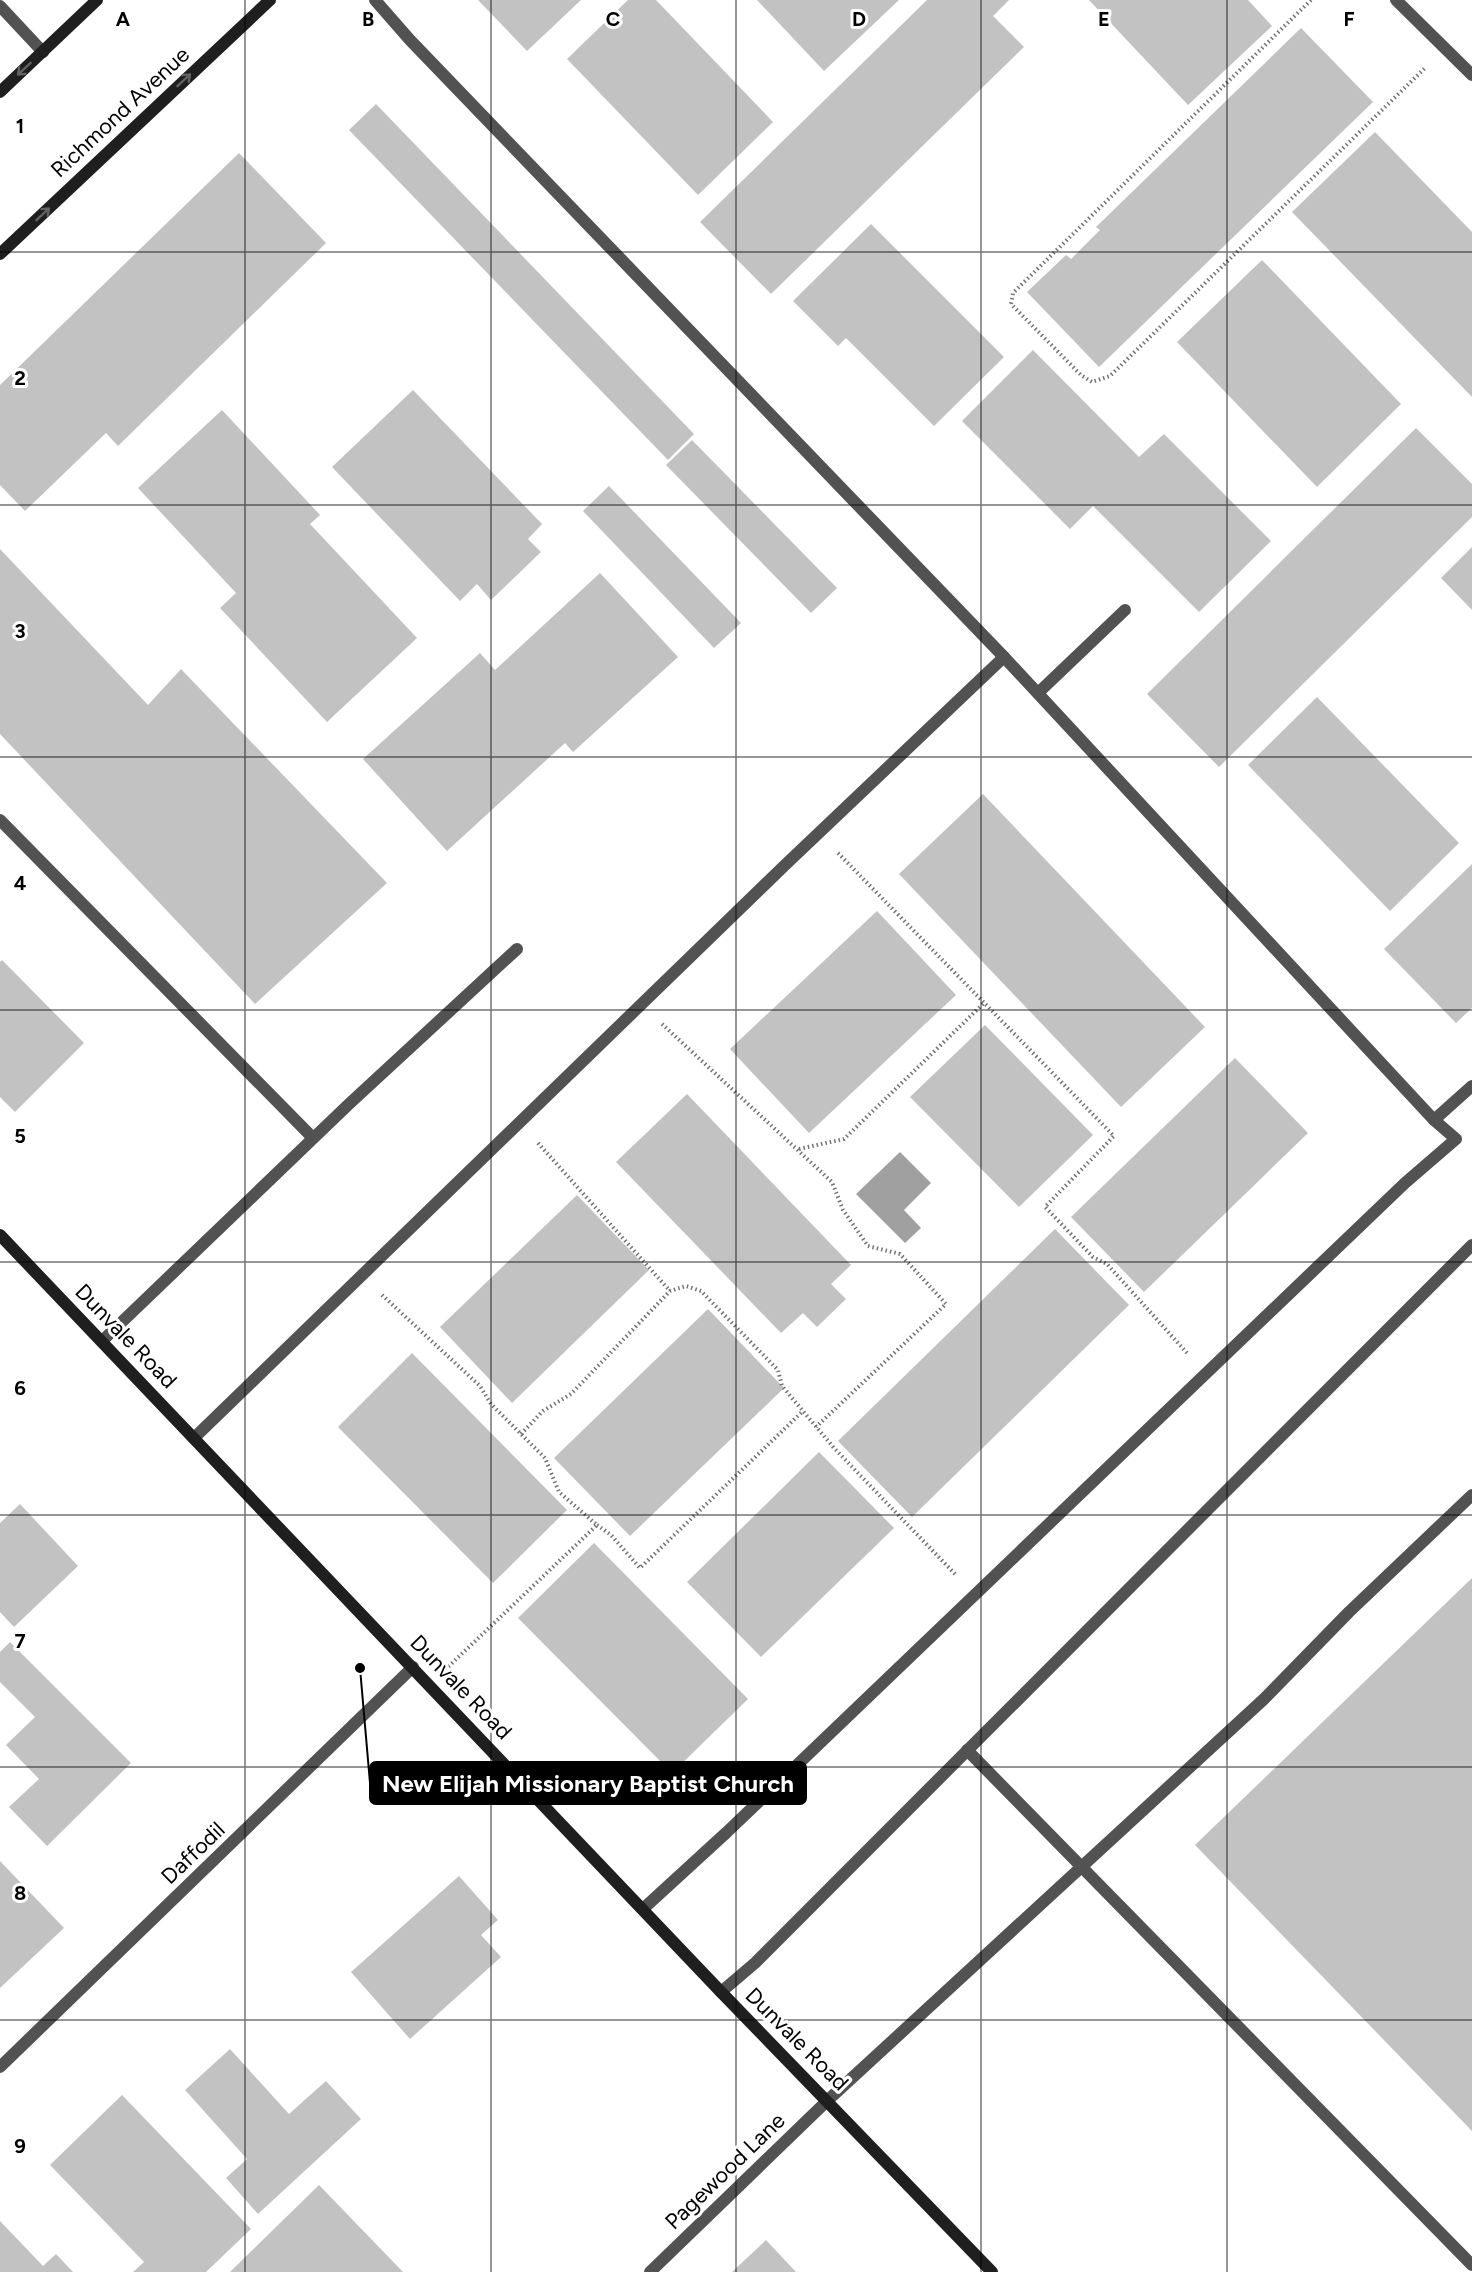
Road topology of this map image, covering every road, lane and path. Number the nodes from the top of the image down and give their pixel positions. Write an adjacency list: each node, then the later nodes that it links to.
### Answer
1 (97, 0): 8 (street)
2 (270, 0): 11 (street, Richmond Avenue, one-way to 2)
3 (375, 0): 13 (street)
4 (1311, 0): 7 (path)
5 (1396, 0): 7 (street)
6 (0, 6): 8 (street)
7 (1446, 49): 9 (street)
8 (43, 51): 10 (street, one-way to 10)
9 (1472, 75)
10 (0, 92)
11 (0, 254)
12 (1125, 610): 14 (street)
13 (1004, 657): 14 (street); 16 (street)
14 (1038, 693): 21 (street)
15 (0, 820): 23 (street)
16 (818, 833): 18 (path); 19 (street)
17 (517, 949): 23 (street)
18 (984, 1003): 24 (path); 30 (path)
19 (642, 1005): 22 (street); 24 (path)
20 (1472, 1086): 21 (street)
21 (1434, 1120): 30 (street)
22 (519, 1122): 27 (street); 28 (path)
23 (313, 1138): 29 (street)
24 (798, 1149): 32 (path)
25 (2, 1241): 29 (street, Dunvale Road)
26 (1472, 1245): 40 (street)
27 (360, 1275): 33 (path); 34 (street)
28 (670, 1291): 31 (path); 33 (path)
29 (102, 1341): 34 (street, Dunvale Road)
30 (1206, 1374): 37 (street)
31 (803, 1411): 32 (path); 36 (path)
32 (816, 1427): 37 (path)
33 (521, 1434): 36 (path)
34 (194, 1438): 38 (street, Dunvale Road)
35 (1472, 1495): 41 (street, Pagewood Lane)
36 (597, 1526): 39 (path)
37 (975, 1596): 42 (street)
38 (413, 1667): 39 (street, Dunvale Road); 44 (street, Daffodil)
39 (430, 1684): 42 (street, Dunvale Road)
40 (968, 1750): 41 (street); 43 (street)
41 (1083, 1868): 45 (street, Pagewood Lane); 46 (street)
42 (644, 1908): 43 (street, Dunvale Road)
43 (721, 1992): 45 (street, Dunvale Road)
44 (0, 2067)
45 (828, 2100): 47 (street, Pagewood Lane); 48 (street, Dunvale Road)
46 (1472, 2265)
47 (650, 2272)
48 (992, 2272)

